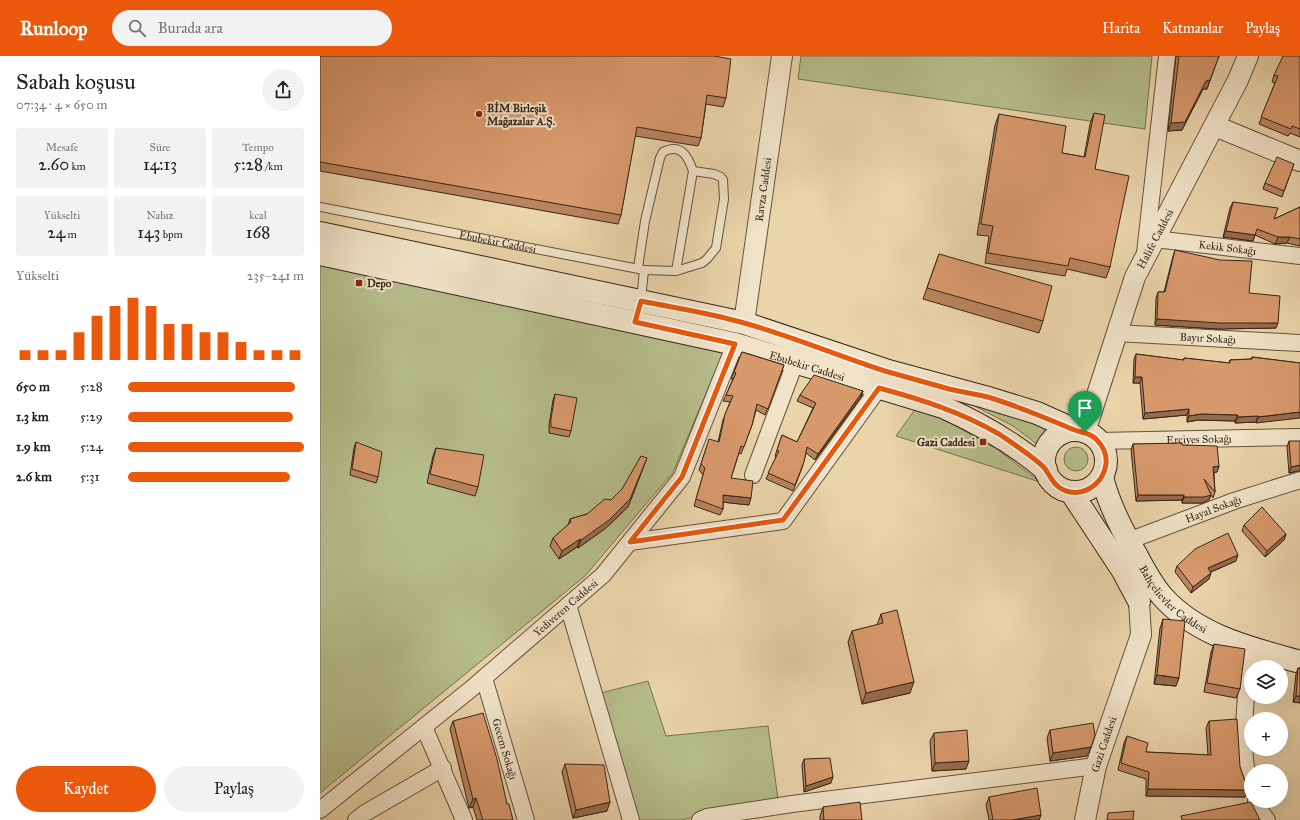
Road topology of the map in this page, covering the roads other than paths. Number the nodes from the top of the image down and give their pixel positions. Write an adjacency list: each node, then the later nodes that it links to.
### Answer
1 (782, 56): 16 (street, Ravza Caddesi)
2 (1167, 56): 12 (street)
3 (1248, 56): 4 (street, Halife Caddesi)
4 (1215, 126): 5 (street); 9 (street, Halife Caddesi)
5 (1300, 161)
6 (693, 171): 13 (lane); 14 (lane); 14 (lane, Ebubekir Caddesi)
7 (320, 207): 13 (lane, Ebubekir Caddesi)
8 (320, 233): 15 (main road, Ebubekir Caddesi)
9 (1156, 239): 11 (street, Kekik Sokağı); 12 (street, Halife Caddesi)
10 (320, 254): 15 (main road, Ebubekir Caddesi)
11 (1300, 256)
12 (1144, 261): 17 (street, Halife Caddesi)
13 (641, 269): 14 (lane, Ebubekir Caddesi); 15 (lane)
14 (676, 271)
15 (638, 312): 16 (main road, Ebubekir Caddesi); 19 (main road, Ebubekir Caddesi)
16 (744, 323): 19 (main road); 21 (main road, Ebubekir Caddesi)
17 (1116, 333): 18 (street, Bayır Sokağı); 22 (street, Halife Caddesi)
18 (1300, 343)
19 (735, 344): 20 (main road, Ebubekir Caddesi); 30 (street, Yediveren Caddesi)
20 (795, 362): 21 (main road, Ebubekir Caddesi); 25 (street)
21 (882, 379): 22 (main road, Ebubekir Caddesi); 24 (main road, Ebubekir Caddesi); 30 (street)
22 (1086, 434): 23 (street, Erciyes Sokağı); 24 (main road); 26 (main road)
23 (1300, 437)
24 (1046, 470): 28 (main road)
25 (753, 475)
26 (1102, 477): 28 (main road); 29 (main road, Bahçelievler Caddesi)
27 (1300, 480): 29 (street, Hayal Sokağı)
28 (1071, 492): 31 (main road, Bahçelievler Caddesi)
29 (1128, 541): 31 (main road); 33 (main road, Bahçelievler Caddesi)
30 (630, 542): 32 (street, Yediveren Caddesi)
31 (1140, 601): 38 (street, Gazi Caddesi)
32 (568, 605): 35 (street, Yediveren Caddesi); 45 (street)
33 (1253, 648): 34 (main road, Bahçelievler Caddesi); 37 (street)
34 (1300, 662)
35 (484, 678): 36 (street, Yediveren Caddesi); 44 (street, Gecem Sokağı)
36 (424, 727): 39 (street); 41 (street, Yediveren Caddesi)
37 (1247, 764)
38 (1096, 766): 46 (street); 47 (street, Gazi Caddesi)
39 (443, 768): 42 (street); 43 (street)
40 (1259, 808): 48 (street)
41 (320, 810)
42 (356, 820)
43 (464, 820)
44 (526, 820)
45 (631, 820)
46 (700, 820)
47 (1085, 820)
48 (1267, 820)

